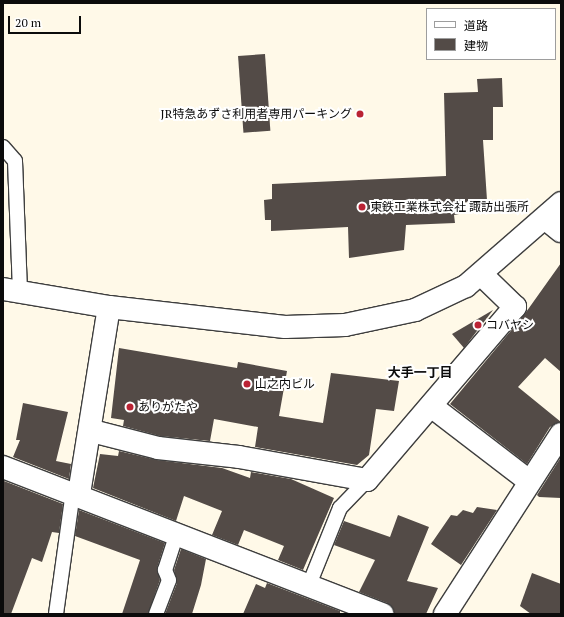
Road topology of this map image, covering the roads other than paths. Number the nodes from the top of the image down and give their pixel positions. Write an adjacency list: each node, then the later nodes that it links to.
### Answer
1 (3, 148): 5 (lane)
2 (561, 204): 3 (street)
3 (553, 225): 4 (street)
4 (482, 275): 6 (street); 7 (street)
5 (11, 291): 6 (street)
6 (109, 307): 8 (street)
7 (431, 406): 11 (street); 12 (street)
8 (92, 431): 11 (street); 13 (street)
9 (561, 434): 12 (street)
10 (3, 467): 13 (street)
11 (367, 480): 15 (lane)
12 (529, 481): 19 (street)
13 (76, 493): 14 (street); 16 (lane)
14 (177, 533): 15 (street); 17 (lane)
15 (309, 585): 18 (street)
16 (56, 614)
17 (156, 614)
18 (382, 614)
19 (445, 614)

